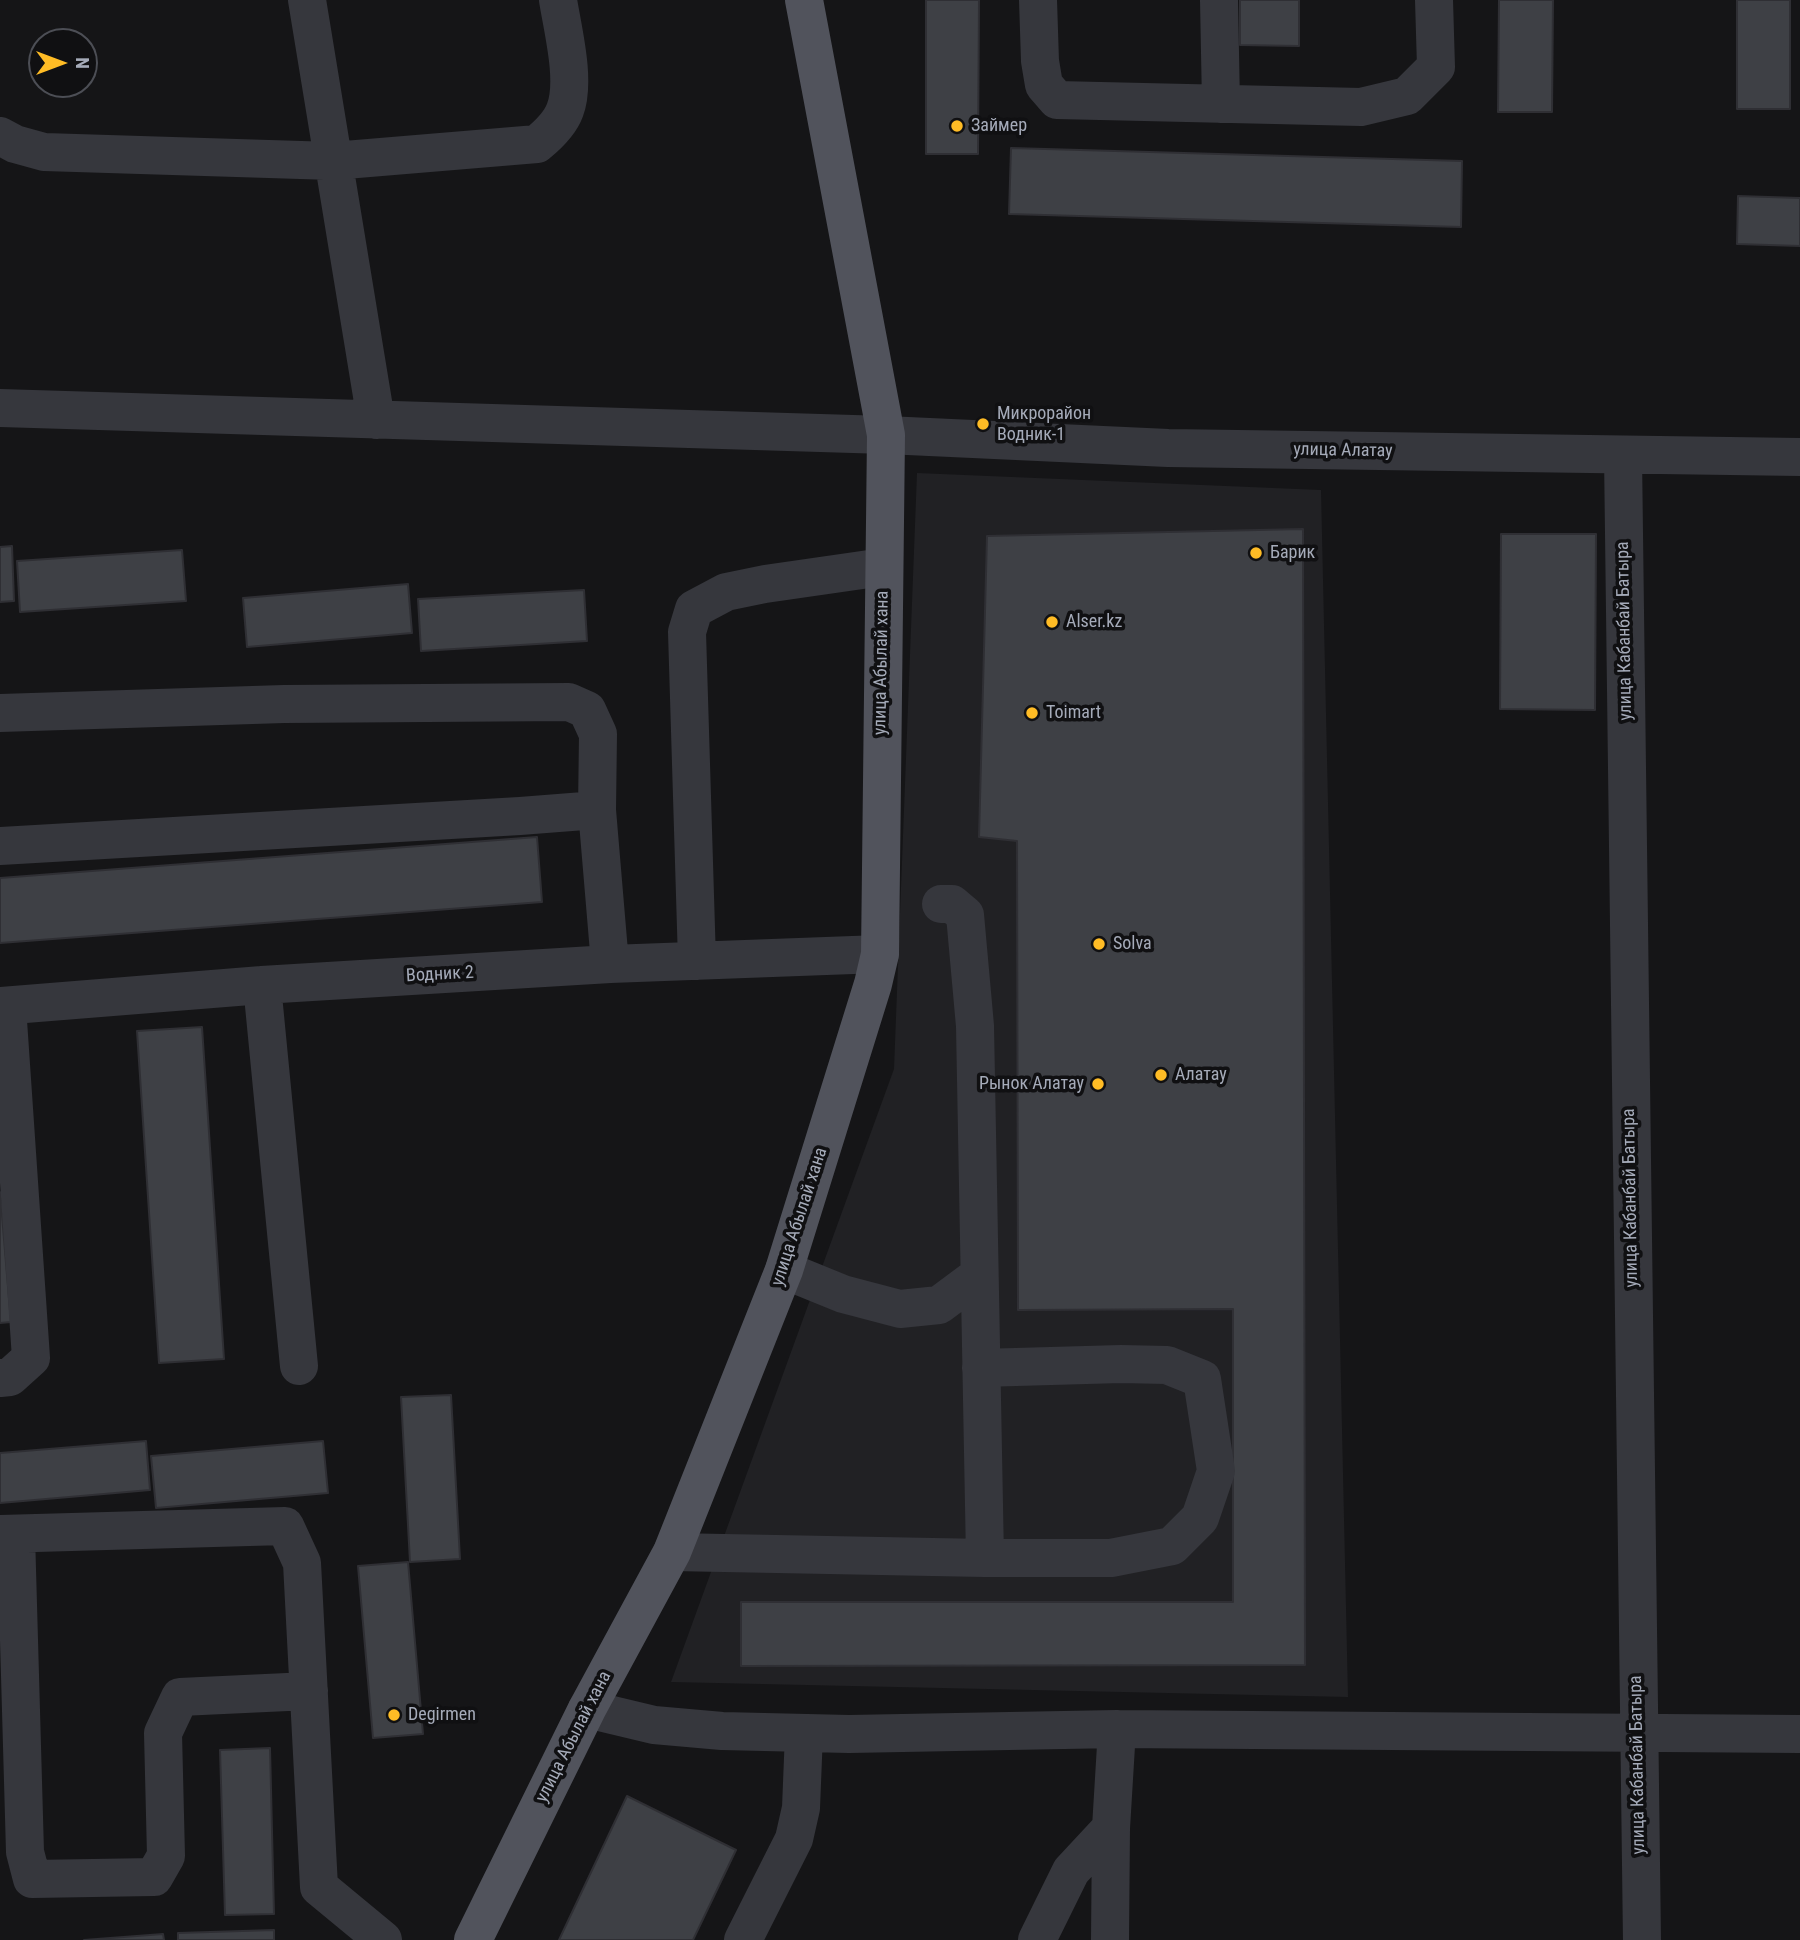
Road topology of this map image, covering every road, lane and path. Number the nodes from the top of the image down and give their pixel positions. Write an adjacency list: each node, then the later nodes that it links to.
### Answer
1 (307, 0): 9 (street)
2 (558, 0): 9 (street)
3 (804, 0): 12 (main road, улица Абылай хана)
4 (1038, 0): 7 (street)
5 (1219, 0): 7 (street)
6 (1434, 0): 7 (street)
7 (1221, 104)
8 (0, 136): 9 (street)
9 (332, 161): 11 (street)
10 (0, 408): 11 (street, улица Алатау)
11 (376, 420): 12 (street, улица Алатау)
12 (886, 435): 13 (street, улица Алатау); 15 (main road, улица Абылай хана)
13 (1623, 455): 14 (street, улица Алатау); 36 (street, улица Кабанбай Батыра)
14 (1800, 457)
15 (883, 567): 20 (main road, улица Абылай хана); 21 (street)
16 (0, 713): 17 (street)
17 (597, 810): 18 (street); 22 (street)
18 (0, 846)
19 (941, 904): 26 (street)
20 (880, 954): 21 (street, Водник 2); 25 (main road, улица Абылай хана)
21 (697, 961): 22 (street, Водник 2)
22 (610, 964): 23 (street, Водник 2)
23 (262, 985): 24 (street, Водник 2); 27 (street)
24 (4, 1006): 29 (street)
25 (784, 1270): 26 (street); 31 (main road, улица Абылай хана)
26 (978, 1276): 28 (street)
27 (299, 1366)
28 (981, 1368): 32 (street); 32 (street)
29 (0, 1378)
30 (8, 1534): 33 (street); 33 (street)
31 (671, 1552): 32 (street); 34 (main road, улица Абылай хана)
32 (985, 1558)
33 (309, 1691): 40 (street)
34 (587, 1709): 37 (street); 41 (main road, улица Абылай хана)
35 (1117, 1729): 36 (street); 37 (street); 39 (street)
36 (1638, 1732): 38 (street); 45 (street, улица Кабанбай Батыра)
37 (804, 1733): 42 (street)
38 (1800, 1734)
39 (1111, 1828): 43 (street); 44 (street)
40 (383, 1940)
41 (473, 1940)
42 (743, 1940)
43 (1037, 1940)
44 (1111, 1940)
45 (1642, 1940)

